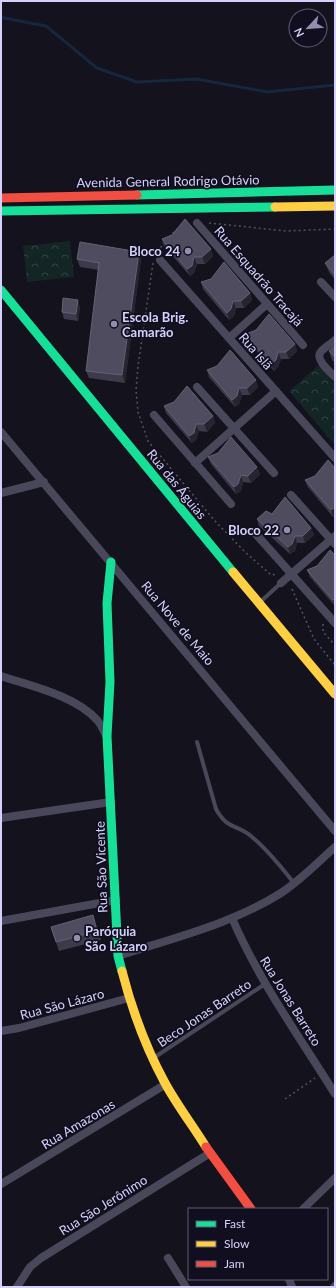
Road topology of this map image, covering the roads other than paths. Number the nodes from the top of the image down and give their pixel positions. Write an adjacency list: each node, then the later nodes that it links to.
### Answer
1 (335, 190): 2 (street, Avenida General Rodrigo Otávio)
2 (46, 197): 3 (street, Avenida General Rodrigo Otávio); 5 (street)
3 (1, 198)
4 (335, 206): 5 (street, Avenida General Rodrigo Otávio)
5 (47, 210): 6 (street, Avenida General Rodrigo Otávio)
6 (1, 211)
7 (197, 222): 12 (street, Rua Esquadrão Tracajá)
8 (160, 260): 13 (street, Rua Islã)
9 (321, 282): 11 (street)
10 (1, 290): 34 (street, Rua das Águias)
11 (335, 297)
12 (267, 304): 13 (street); 15 (street, Rua Esquadrão Tracajá)
13 (229, 338): 18 (street, Rua Islã)
14 (335, 340): 16 (street)
15 (303, 345)
16 (335, 377)
17 (197, 387): 20 (street)
18 (276, 391): 20 (street); 22 (street, Rua Islã)
19 (154, 415): 23 (street)
20 (234, 428): 23 (street); 24 (street)
21 (1, 432): 25 (street, Rua Nove de Maio)
22 (335, 458)
23 (195, 463): 28 (street)
24 (274, 473)
25 (44, 482): 26 (street); 31 (street, Rua Nove de Maio)
26 (1, 493)
27 (291, 495): 30 (street)
28 (231, 504)
29 (256, 533): 32 (street)
30 (334, 540): 32 (street)
31 (111, 562): 38 (street, Rua São Vicente); 42 (street, Rua Nove de Maio)
32 (292, 574): 33 (street); 35 (street)
33 (281, 583): 34 (lane)
34 (258, 603): 37 (street, Rua das Águias)
35 (335, 623)
36 (1, 676): 38 (street)
37 (335, 694)
38 (107, 736): 40 (street, Rua São Vicente)
39 (197, 742): 44 (lane)
40 (112, 802): 41 (street); 45 (street, Rua São Vicente)
41 (1, 818)
42 (335, 831)
43 (335, 847): 44 (street)
44 (294, 883): 46 (street)
45 (116, 900): 47 (street); 48 (street, Rua São Vicente)
46 (232, 918): 48 (street); 49 (street, Rua Jonas Barreto)
47 (1, 921)
48 (118, 956): 50 (street, Rua São Vicente)
49 (265, 984): 52 (lane, Beco Jonas Barreto); 54 (street, Rua Jonas Barreto)
50 (129, 998): 51 (street, Rua São Lázaro); 52 (street, Rua São Vicente)
51 (1, 1031)
52 (153, 1059): 53 (street, Rua São Vicente)
53 (166, 1084): 55 (street, Rua São Vicente); 57 (street, Rua Amazonas)
54 (335, 1094)
55 (210, 1153): 58 (street, Rua São Vicente); 61 (street, Rua São Jerônimo)
56 (335, 1178): 59 (street)
57 (1, 1184)
58 (250, 1208)
59 (304, 1208)
60 (168, 1258): 62 (street)
61 (17, 1287)
62 (186, 1287)

